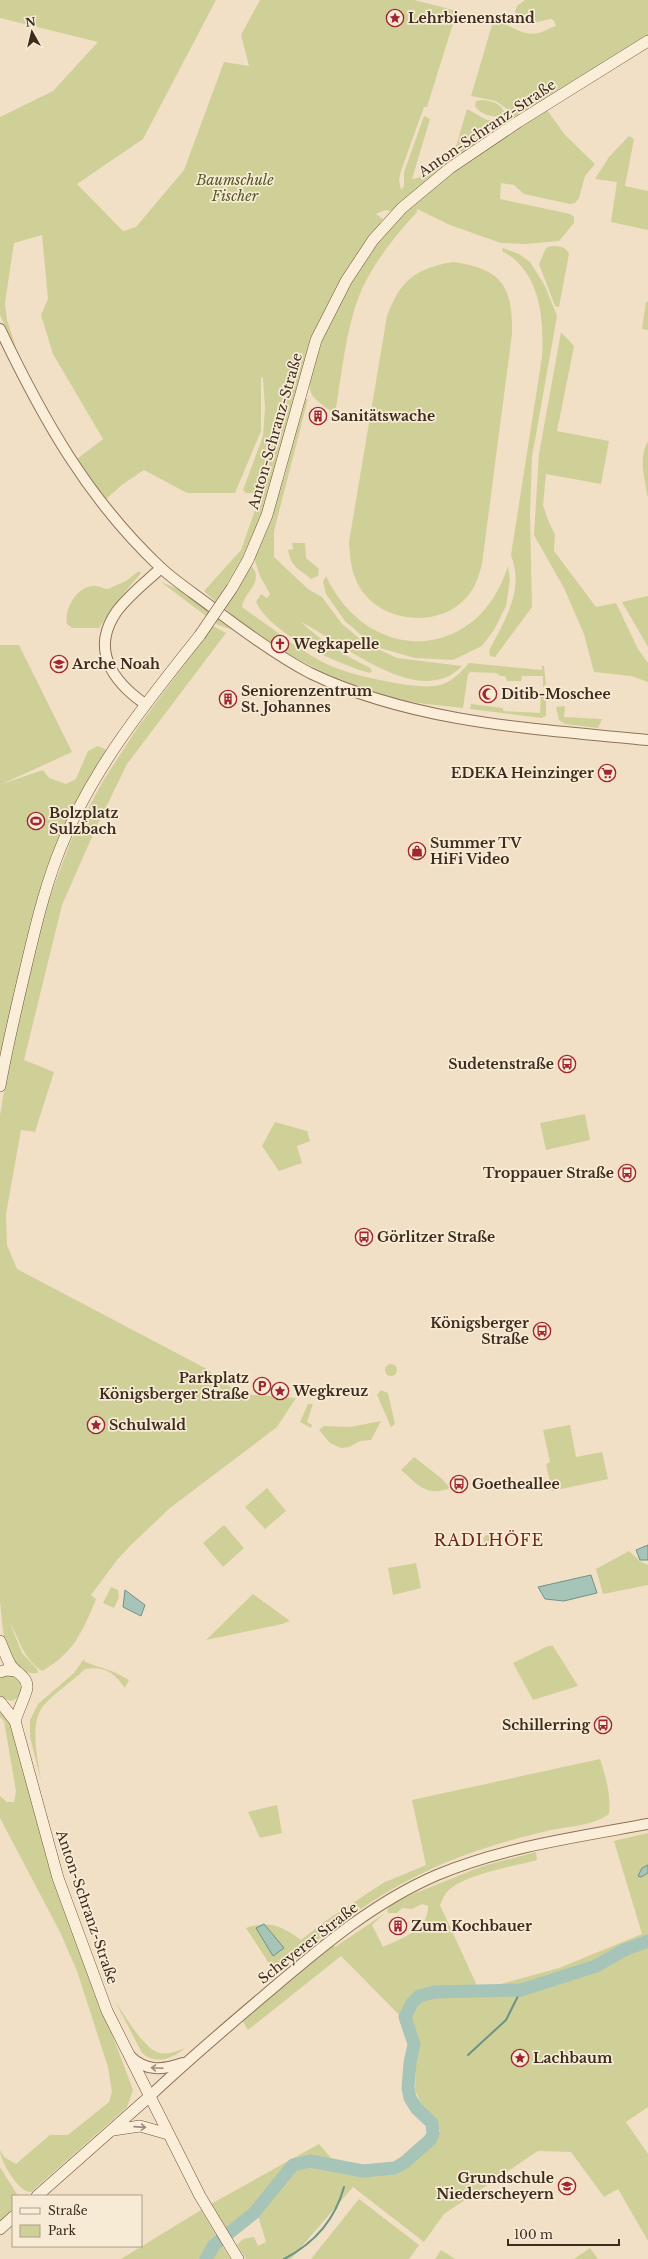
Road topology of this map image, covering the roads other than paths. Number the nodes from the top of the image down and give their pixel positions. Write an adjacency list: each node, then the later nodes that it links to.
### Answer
1 (648, 41): 6 (main road, Anton-Schranz-Straße, bridge)
2 (0, 329): 3 (street)
3 (161, 568): 4 (street); 6 (street)
4 (213, 608)
5 (221, 614): 7 (street)
6 (145, 704): 8 (main road, Anton-Schranz-Straße)
7 (648, 740)
8 (0, 1086)
9 (0, 1641): 12 (main road)
10 (0, 1652): 11 (main road)
11 (0, 1668)
12 (15, 1671): 13 (main road); 14 (main road)
13 (0, 1672)
14 (21, 1700): 15 (main road, Anton-Schranz-Straße); 16 (main road)
15 (1, 1703): 16 (main road, Anton-Schranz-Straße)
16 (15, 1721): 18 (main road, Anton-Schranz-Straße)
17 (648, 1824): 19 (street, Scheyerer Straße)
18 (128, 2054): 19 (street, one-way to 18); 20 (main road, Anton-Schranz-Straße)
19 (189, 2060): 20 (street, Scheyerer Straße)
20 (150, 2096): 21 (main road); 22 (main road, Anton-Schranz-Straße)
21 (111, 2130): 22 (main road, one-way to 22); 23 (main road)
22 (168, 2134): 26 (main road, Anton-Schranz-Straße)
23 (38, 2195)
24 (12, 2218): 25 (main road)
25 (0, 2229)
26 (238, 2259)

